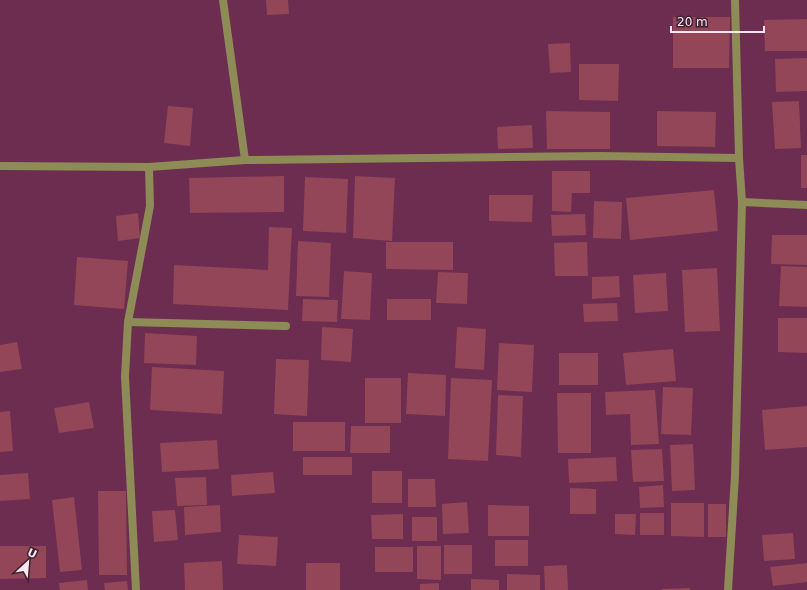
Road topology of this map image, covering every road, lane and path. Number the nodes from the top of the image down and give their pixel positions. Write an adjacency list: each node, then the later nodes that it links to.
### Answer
1 (223, 0): 4 (street)
2 (735, 0): 3 (street)
3 (739, 158): 4 (street); 7 (street)
4 (246, 160): 6 (street)
5 (0, 166): 6 (street)
6 (149, 167): 9 (street)
7 (742, 202): 8 (street); 12 (street)
8 (807, 205)
9 (128, 322): 10 (street); 11 (street)
10 (286, 326)
11 (136, 590)
12 (728, 590)

